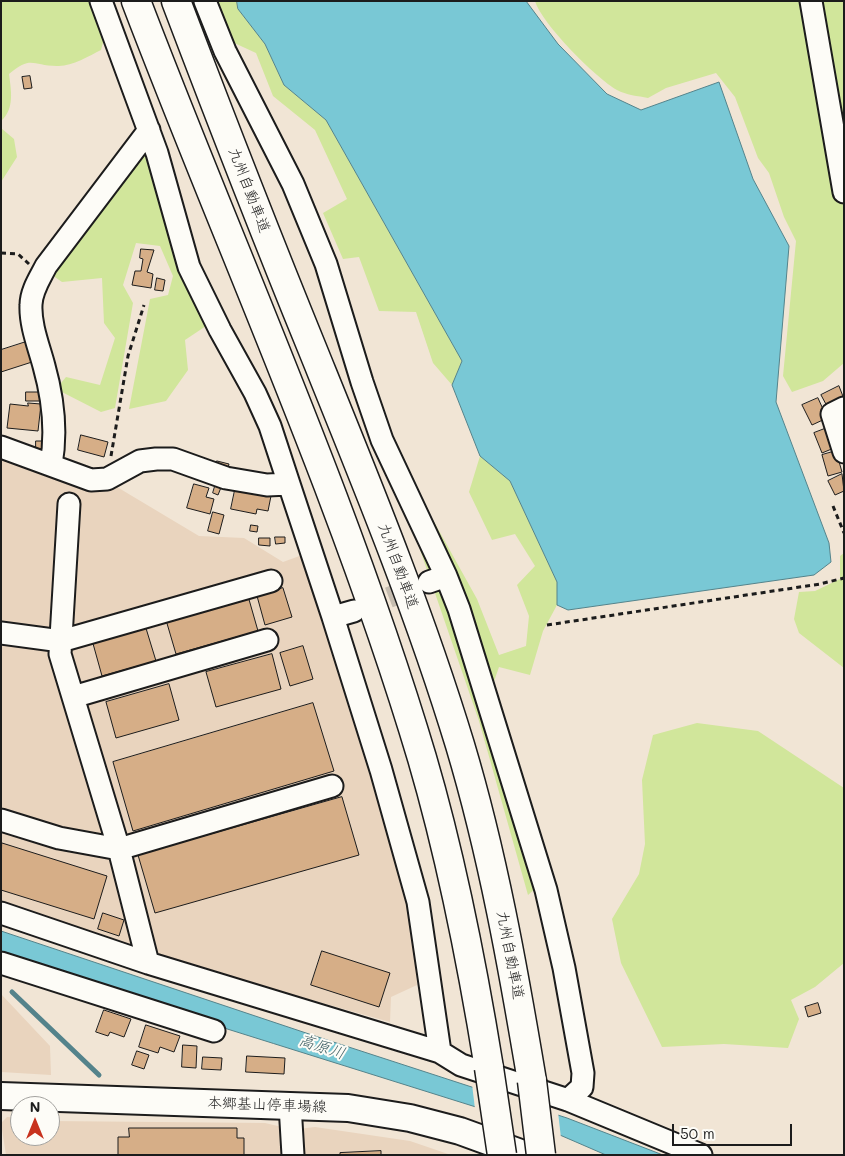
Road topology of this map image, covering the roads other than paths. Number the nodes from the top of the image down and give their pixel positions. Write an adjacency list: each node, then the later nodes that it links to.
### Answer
1 (101, 1): 6 (street)
2 (136, 1): 33 (highway, bridge)
3 (176, 1): 35 (highway, 九州自動車道, bridge)
4 (205, 1): 30 (street)
5 (810, 1): 7 (street)
6 (149, 130): 11 (street); 12 (street)
7 (844, 192)
8 (844, 408): 10 (street)
9 (1, 447): 11 (street)
10 (844, 452)
11 (51, 465): 12 (street)
12 (289, 484): 16 (street)
13 (69, 504): 19 (street)
14 (271, 581): 19 (street)
15 (354, 611): 16 (street)
16 (333, 617): 28 (street)
17 (1, 633): 19 (street)
18 (267, 640): 20 (street)
19 (61, 641): 20 (street)
20 (73, 696): 23 (street)
21 (332, 786): 23 (street)
22 (1, 820): 23 (street)
23 (119, 850): 25 (street)
24 (1, 913): 25 (street)
25 (148, 963): 28 (street)
26 (1, 964): 27 (street)
27 (214, 1031)
28 (440, 1052): 30 (street)
29 (1, 1096): 31 (main road, 本郷基山停車場線)
30 (568, 1100): 36 (street)
31 (290, 1105): 32 (street); 34 (main road, 本郷基山停車場線)
32 (293, 1155)
33 (502, 1155)
34 (526, 1155)
35 (541, 1155)
36 (701, 1155)

